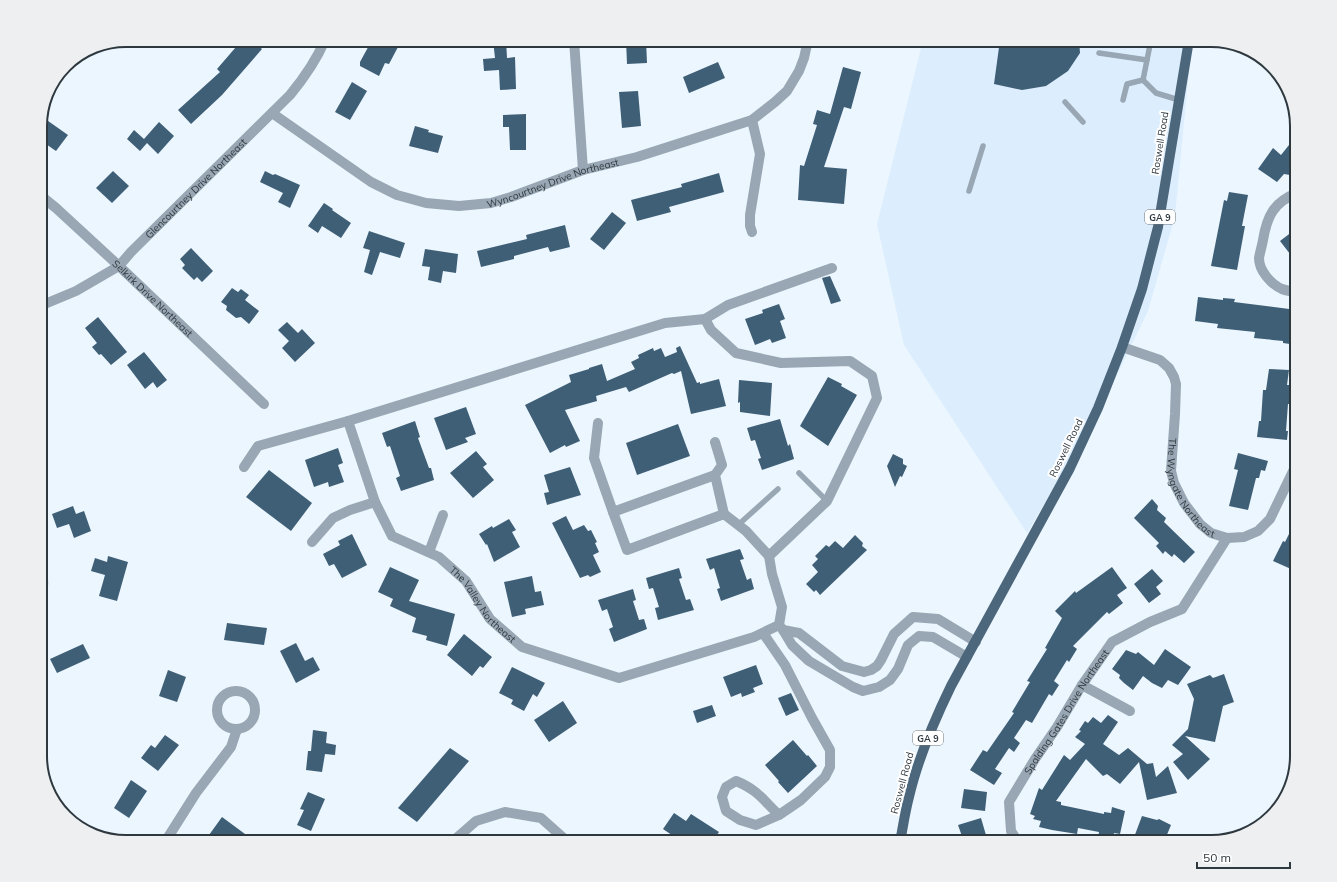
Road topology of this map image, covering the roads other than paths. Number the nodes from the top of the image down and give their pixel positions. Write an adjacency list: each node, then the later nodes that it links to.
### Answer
1 (322, 47): 12 (street, Glencourtney Drive Northeast)
2 (575, 47): 16 (street)
3 (806, 47): 13 (street, Wyncourtney Drive Northeast)
4 (1150, 47): 7 (lane)
5 (1187, 47): 10 (main road, Roswell Road / GA 9)
6 (1099, 53): 7 (lane)
7 (1147, 60): 8 (lane)
8 (1143, 80): 9 (lane); 10 (lane)
9 (1123, 100)
10 (1179, 100): 26 (main road, Roswell Road / GA 9)
11 (1065, 102): 14 (lane)
12 (272, 113): 16 (street, Wyncourtney Drive Northeast); 21 (street, Glencourtney Drive Northeast)
13 (752, 120): 16 (street, Wyncourtney Drive Northeast); 20 (street)
14 (1083, 122)
15 (983, 146): 17 (lane)
16 (584, 170)
17 (969, 191)
18 (1290, 196): 23 (street)
19 (47, 201): 21 (street, Selkirk Drive Northeast)
20 (752, 232)
21 (119, 266): 24 (street, Glencourtney Drive Northeast); 27 (street, Selkirk Drive Northeast)
22 (832, 268): 25 (street)
23 (1290, 291)
24 (47, 303)
25 (705, 319): 28 (street); 36 (street)
26 (1122, 347): 42 (street, The Wyngate Northeast); 48 (main road, Roswell Road / GA 9)
27 (264, 404)
28 (348, 421): 31 (street); 37 (street, The Valley Northeast)
29 (598, 423): 38 (street)
30 (715, 442): 33 (street)
31 (244, 467)
32 (799, 473): 36 (lane)
33 (715, 475): 38 (street); 39 (street)
34 (1290, 478): 42 (street, The Wyngate Northeast)
35 (778, 489): 41 (lane)
36 (827, 501): 45 (street)
37 (375, 502): 43 (street); 44 (street, The Valley Northeast)
38 (613, 512): 39 (street)
39 (724, 514): 41 (street)
40 (443, 515): 44 (street)
41 (738, 525): 45 (street)
42 (1227, 538): 50 (street, Spalding Gates Drive Northeast)
43 (312, 542)
44 (429, 552): 47 (street, The Valley Northeast)
45 (769, 556): 46 (street)
46 (781, 627): 47 (street, The Valley Northeast); 48 (street); 49 (street)
47 (763, 633): 53 (street)
48 (976, 642): 49 (main road, Roswell Road / GA 9)
49 (967, 657): 57 (main road, Roswell Road / GA 9)
50 (1082, 685): 51 (street); 58 (street, Spalding Gates Drive Northeast)
51 (1130, 711)
52 (237, 729): 54 (street)
53 (779, 815): 53 (street)
54 (170, 835)
55 (460, 835): 56 (street)
56 (560, 835)
57 (901, 835)
58 (1014, 835)

